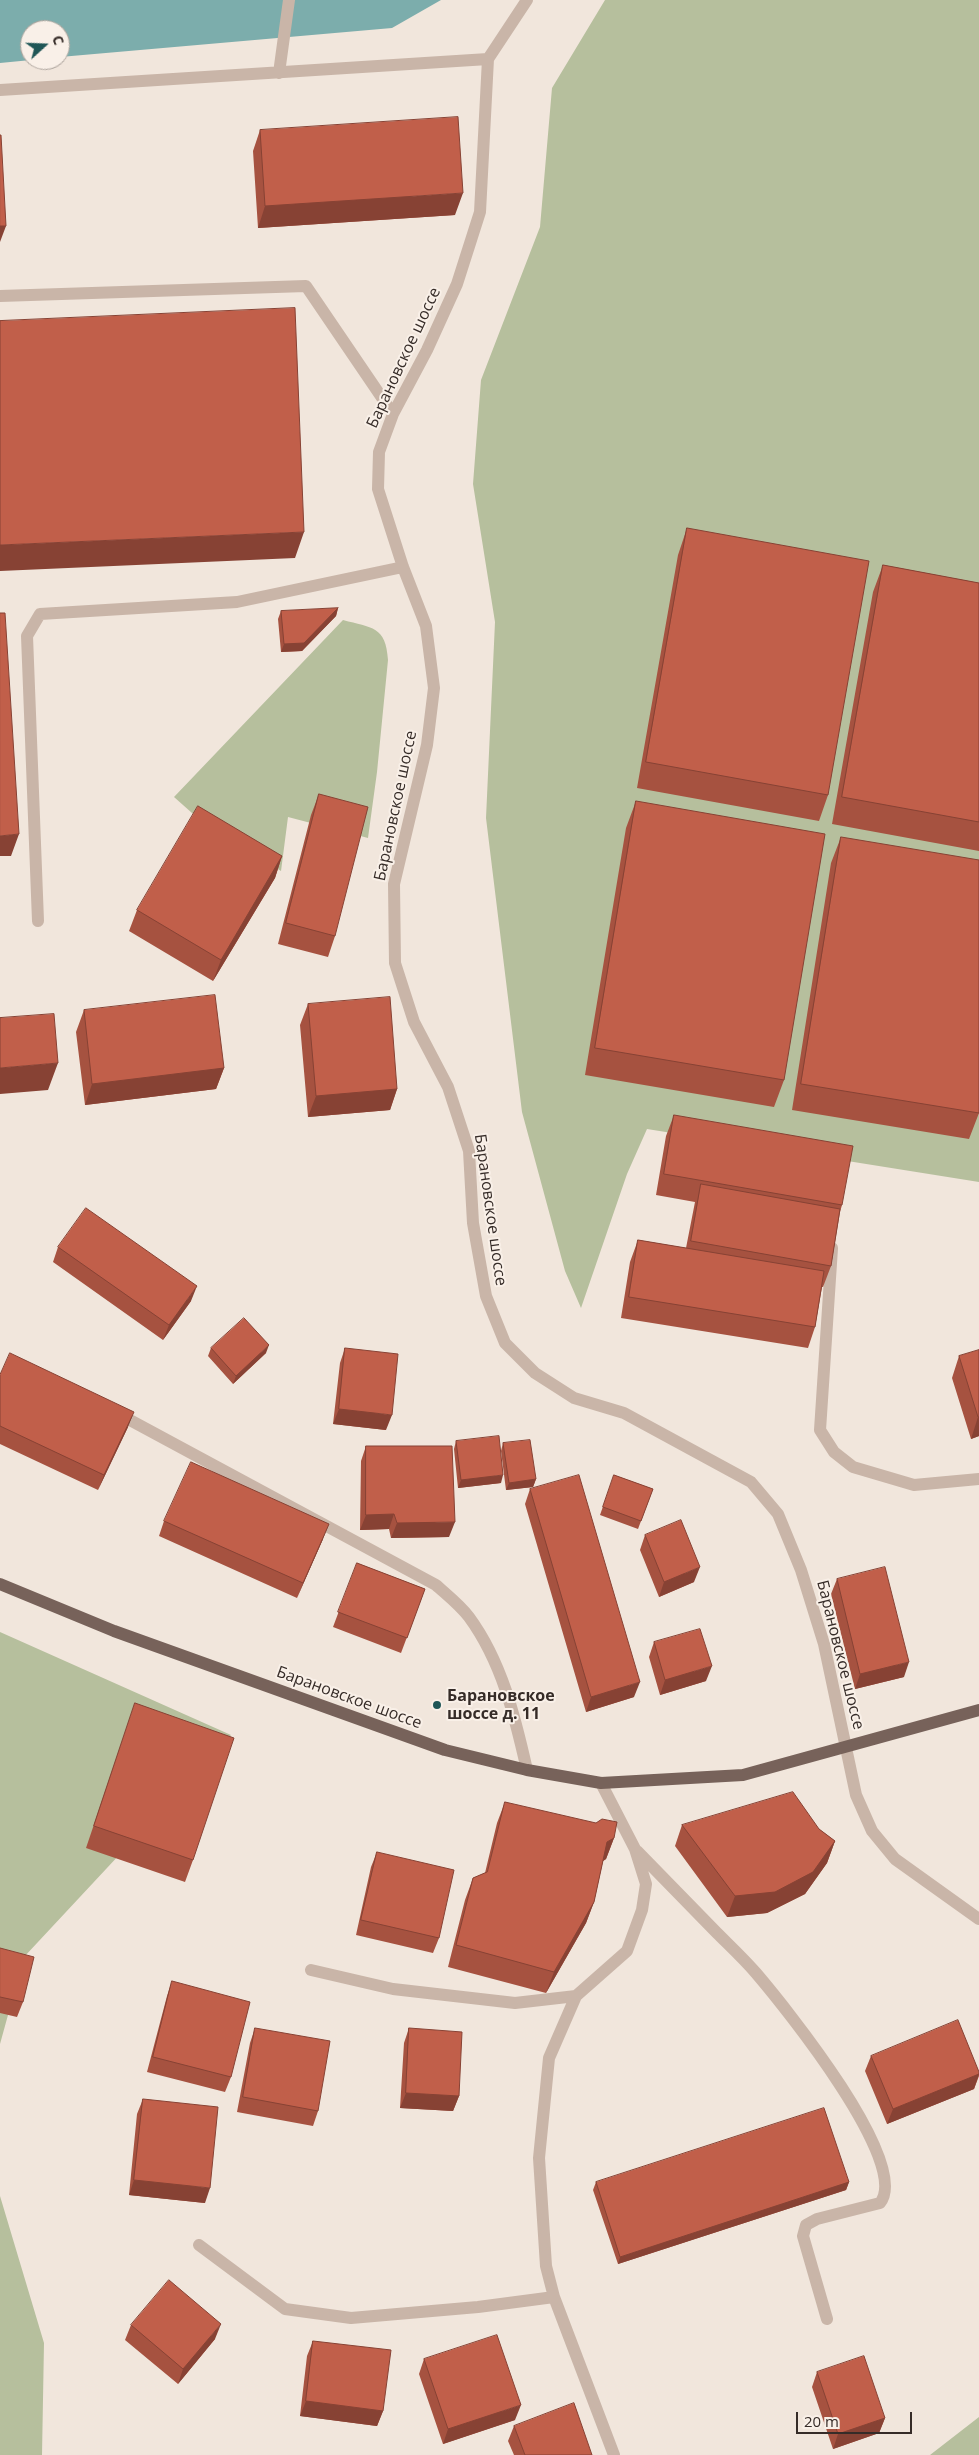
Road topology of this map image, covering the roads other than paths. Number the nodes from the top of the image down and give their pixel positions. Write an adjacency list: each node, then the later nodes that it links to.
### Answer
1 (289, 0): 4 (street)
2 (527, 0): 3 (street)
3 (488, 59): 4 (street); 7 (street, Барановское шоссе)
4 (279, 73): 5 (street)
5 (0, 90)
6 (0, 296): 7 (street)
7 (393, 414): 8 (street, Барановское шоссе)
8 (403, 566): 9 (street); 15 (street, Барановское шоссе)
9 (38, 921)
10 (832, 1243): 12 (street)
11 (108, 1408): 16 (street)
12 (979, 1479)
13 (0, 1584): 16 (main road, Барановское шоссе)
14 (979, 1710): 15 (main road, Барановское шоссе)
15 (846, 1745): 17 (main road, Барановское шоссе); 19 (street, Барановское шоссе)
16 (527, 1770): 17 (main road, Барановское шоссе)
17 (601, 1783): 18 (street)
18 (635, 1849): 21 (street); 24 (street)
19 (979, 1919)
20 (311, 1970): 21 (street)
21 (576, 1996): 23 (street)
22 (199, 2245): 23 (street)
23 (554, 2297): 25 (street)
24 (828, 2319)
25 (614, 2455)

